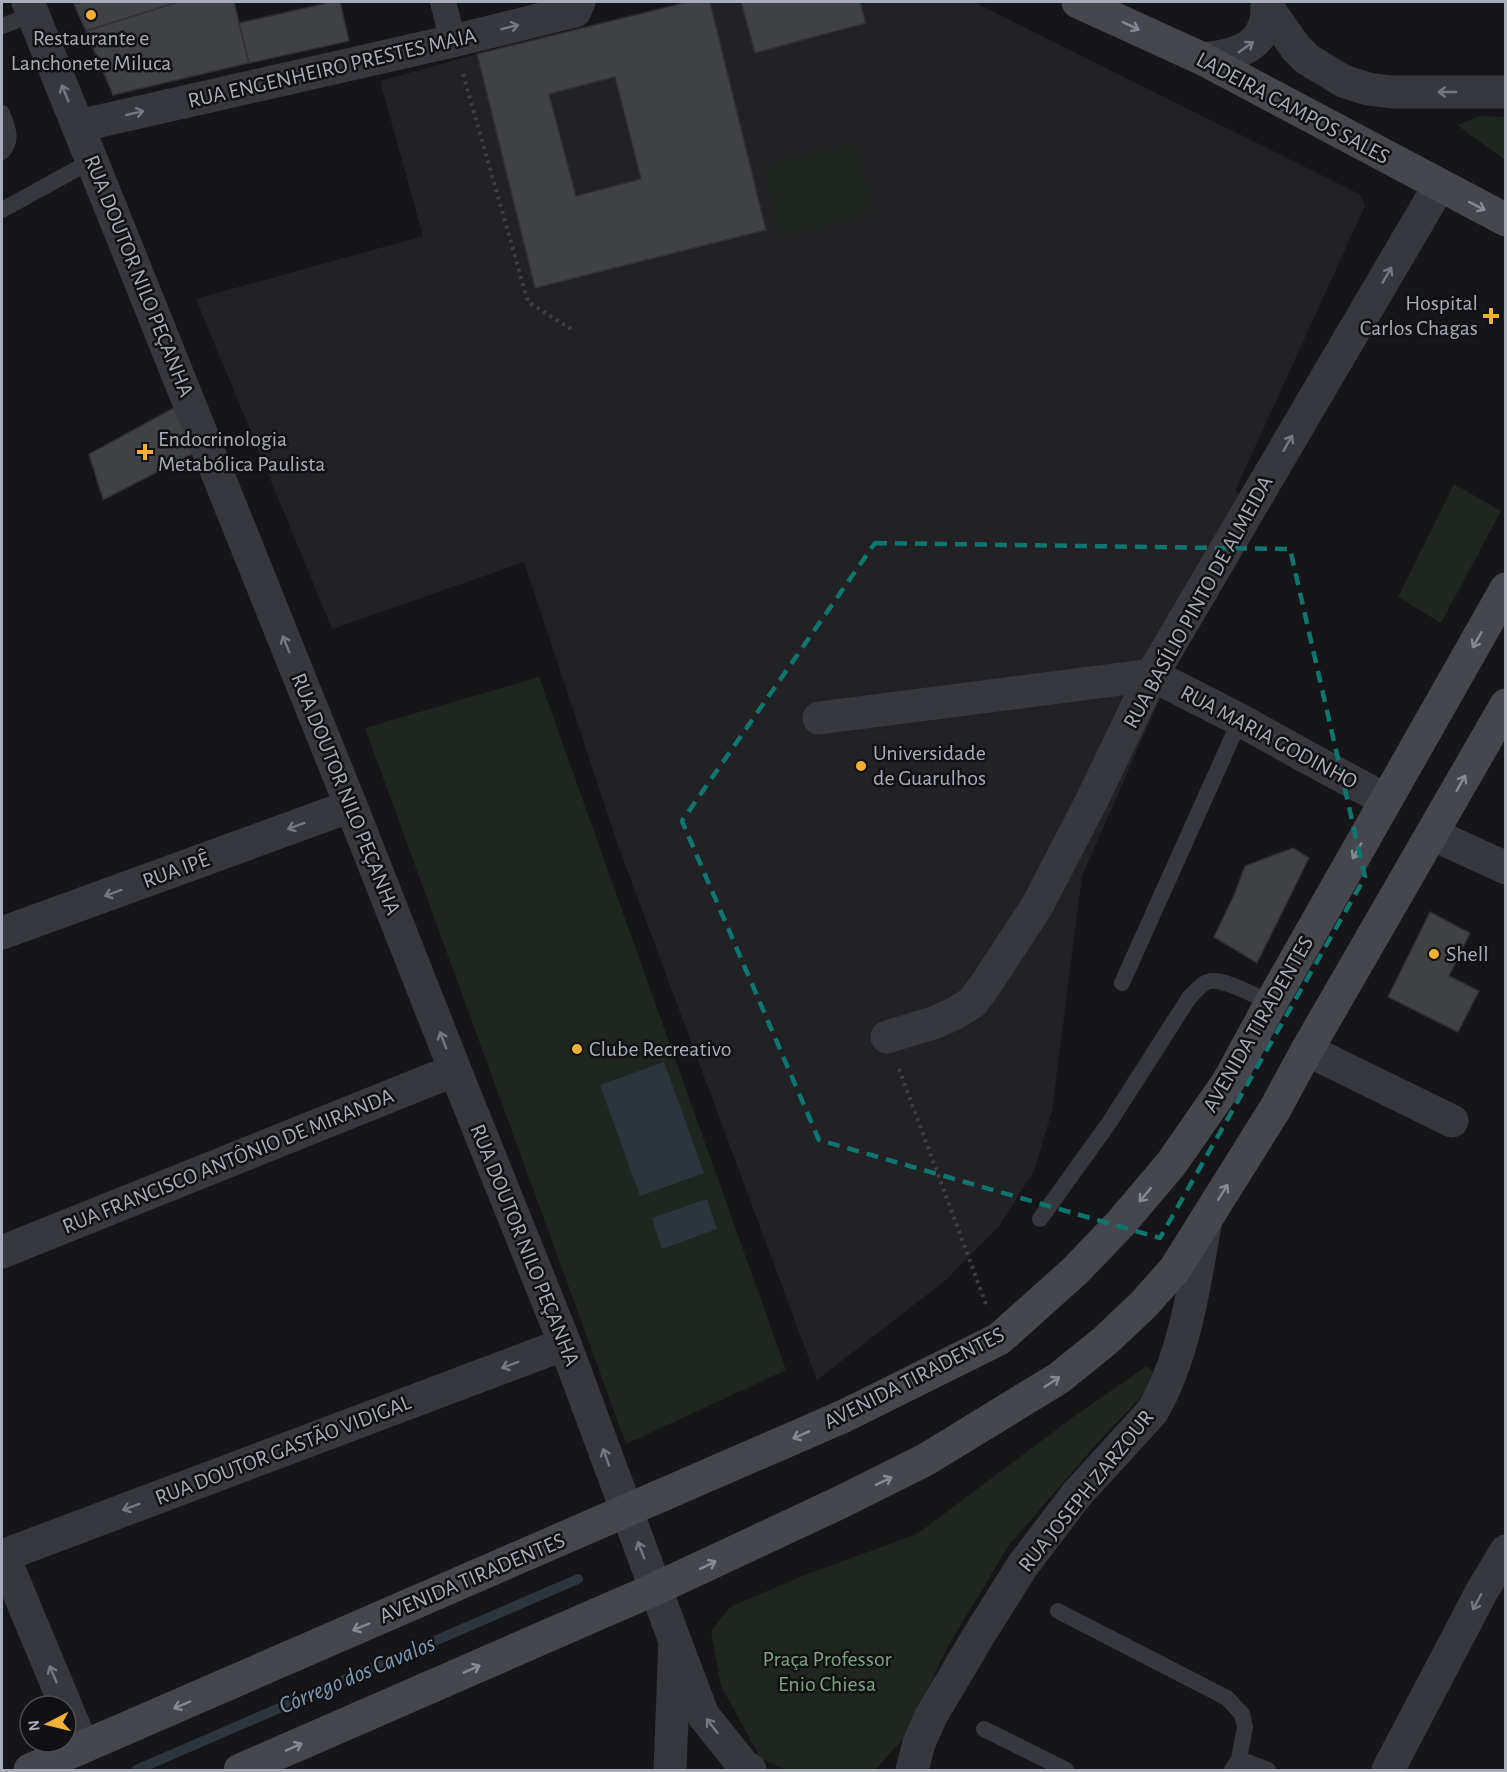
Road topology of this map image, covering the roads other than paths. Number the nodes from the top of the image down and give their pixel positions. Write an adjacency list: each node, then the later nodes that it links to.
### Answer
1 (443, 2): 7 (street)
2 (579, 2): 7 (street, RUA ENGENHEIRO PRESTES MAIA, one-way to 2)
3 (1077, 2): 8 (main road, LADEIRA CAMPOS SALES, one-way to 8)
4 (1267, 4): 8 (street, one-way to 4); 9 (street, one-way to 4)
5 (23, 9): 6 (lane); 11 (street, RUA DOUTOR NILO PEÇANHA, one-way to 5)
6 (2, 26)
7 (453, 41): 11 (street, RUA ENGENHEIRO PRESTES MAIA, one-way to 7)
8 (1203, 59): 14 (main road, LADEIRA CAMPOS SALES)
9 (1506, 92)
10 (2, 113): 12 (lane)
11 (78, 126): 13 (street, RUA DOUTOR NILO PEÇANHA)
12 (2, 152)
13 (93, 160): 15 (lane); 23 (street, RUA DOUTOR NILO PEÇANHA, one-way to 13)
14 (1439, 186): 16 (main road, LADEIRA CAMPOS SALES, one-way to 16); 18 (street, RUA BASÍLIO PINTO DE ALMEIDA, one-way to 14)
15 (2, 210)
16 (1506, 220)
17 (1506, 589): 22 (main road, AVENIDA TIRADENTES, one-way to 22)
18 (1152, 675): 20 (street); 21 (street, RUA MARIA GODINHO); 29 (street, RUA BASÍLIO PINTO DE ALMEIDA)
19 (1506, 705): 24 (main road, one-way to 19)
20 (819, 718)
21 (1240, 720): 22 (street, RUA MARIA GODINHO); 27 (lane)
22 (1386, 800): 28 (main road, AVENIDA TIRADENTES, one-way to 28)
23 (351, 806): 26 (street, RUA IPÊ, one-way to 26); 31 (street, RUA DOUTOR NILO PEÇANHA, one-way to 23)
24 (1432, 834): 25 (street); 30 (main road)
25 (1506, 868)
26 (2, 933)
27 (1122, 983)
28 (1271, 1003): 34 (lane); 39 (main road, AVENIDA TIRADENTES, one-way to 39)
29 (887, 1037)
30 (1307, 1050): 32 (street); 33 (main road, one-way to 30)
31 (455, 1070): 35 (street, RUA FRANCISCO ANTÔNIO DE MIRANDA); 38 (street, RUA DOUTOR NILO PEÇANHA)
32 (1452, 1120)
33 (1206, 1218): 36 (main road); 37 (street, RUA JOSEPH ZARZOUR)
34 (1040, 1219)
35 (2, 1252)
36 (1144, 1304): 37 (street); 42 (main road, one-way to 36)
37 (1183, 1334): 52 (street, RUA JOSEPH ZARZOUR)
38 (565, 1344): 39 (street, RUA DOUTOR NILO PEÇANHA, one-way to 38); 41 (street, RUA DOUTOR GASTÃO VIDIGAL, one-way to 41)
39 (626, 1512): 42 (street, RUA DOUTOR NILO PEÇANHA, one-way to 39); 46 (main road, AVENIDA TIRADENTES, one-way to 46)
40 (1506, 1551): 55 (street, one-way to 55)
41 (2, 1556): 46 (street, one-way to 41)
42 (655, 1589): 44 (street, RUA DOUTOR NILO PEÇANHA); 49 (main road, one-way to 42)
43 (1058, 1611): 47 (lane)
44 (675, 1641): 50 (street); 51 (street, RUA DOUTOR NILO PEÇANHA, one-way to 44)
45 (984, 1729): 53 (lane)
46 (83, 1747): 48 (main road, AVENIDA TIRADENTES)
47 (1236, 1765): 54 (lane)
48 (30, 1770)
49 (240, 1770)
50 (670, 1770)
51 (750, 1770)
52 (912, 1770)
53 (1066, 1770)
54 (1268, 1770)
55 (1388, 1770)

